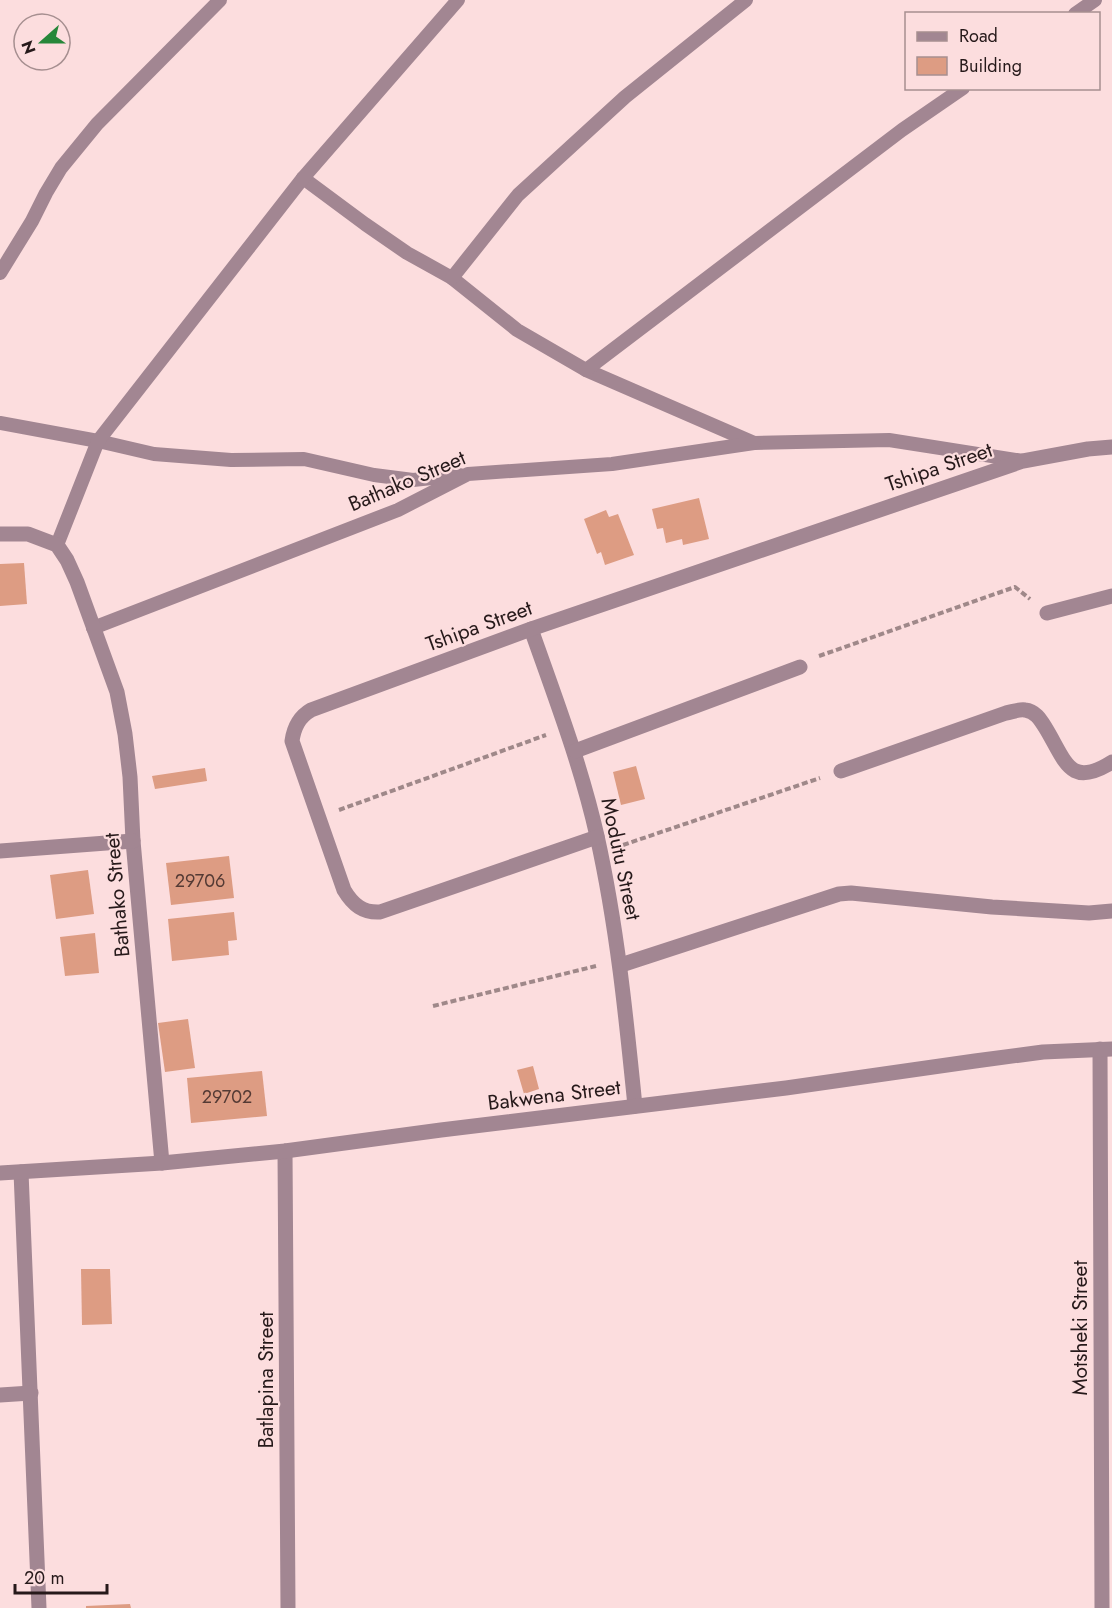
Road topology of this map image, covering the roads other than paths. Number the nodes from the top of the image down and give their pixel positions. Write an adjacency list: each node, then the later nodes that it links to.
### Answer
1 (220, 0): 8 (lane)
2 (458, 0): 7 (lane)
3 (746, 0): 9 (lane)
4 (1095, 0): 5 (lane)
5 (1078, 12)
6 (960, 90): 10 (lane)
7 (303, 178): 9 (lane); 12 (lane)
8 (0, 273)
9 (452, 278): 10 (lane)
10 (586, 370): 13 (lane)
11 (0, 423): 12 (lane)
12 (98, 441): 16 (lane); 18 (lane)
13 (754, 443): 15 (lane, Bathako Street); 16 (lane, Bathako Street)
14 (1112, 447): 15 (street, Tshipa Street)
15 (1023, 461): 22 (street, Tshipa Street)
16 (468, 474): 21 (lane, Bathako Street)
17 (0, 534): 18 (street)
18 (57, 545): 21 (street, Bathako Street)
19 (1112, 596): 20 (street)
20 (1047, 613)
21 (93, 628): 27 (street, Bathako Street)
22 (531, 629): 24 (street, Modutu Street); 28 (street, Tshipa Street)
23 (800, 667): 24 (street)
24 (574, 751): 28 (street, Modutu Street)
25 (1112, 762): 26 (street)
26 (841, 771)
27 (133, 842): 29 (street); 35 (street, Bathako Street)
28 (598, 845): 31 (street, Modutu Street)
29 (0, 851)
30 (1112, 911): 31 (street)
31 (620, 963): 33 (street, Modutu Street)
32 (1106, 1048): 33 (street, Bakwena Street); 42 (street, Motsheki Street)
33 (636, 1106): 34 (street, Bakwena Street)
34 (285, 1151): 35 (street, Bakwena Street); 41 (street, Batlapina Street)
35 (162, 1163): 36 (street, Bakwena Street)
36 (21, 1172): 37 (street, Bakwena Street); 38 (street)
37 (0, 1173)
38 (31, 1393): 39 (street); 40 (street)
39 (0, 1395)
40 (39, 1608)
41 (288, 1608)
42 (1102, 1608)

